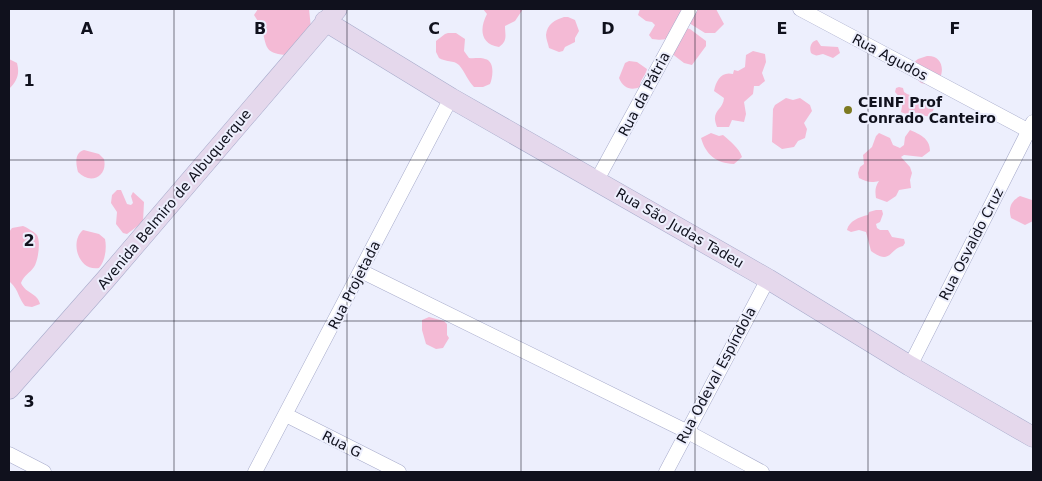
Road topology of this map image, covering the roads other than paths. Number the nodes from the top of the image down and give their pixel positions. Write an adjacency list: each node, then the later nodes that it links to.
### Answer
1 (690, 9): 6 (street, Rua da Pátria)
2 (800, 9): 5 (street, Rua Agudos)
3 (331, 15): 4 (street, Rua São Judas Tadeu); 10 (street, Avenida Belmiro de Albuquerque)
4 (451, 98): 6 (street, Rua São Judas Tadeu); 7 (street, Rua Projetada)
5 (1032, 129): 9 (street, Rua Osvaldo Cruz)
6 (598, 180): 8 (street, Rua São Judas Tadeu)
7 (361, 271): 11 (street, Rua Projetada); 12 (street)
8 (768, 279): 9 (street, Rua São Judas Tadeu); 12 (street, Rua Odeval Espíndola)
9 (910, 366): 13 (street, Rua São Judas Tadeu)
10 (9, 388)
11 (286, 416): 16 (street, Rua Projetada); 17 (street, Rua G)
12 (686, 431): 18 (street, Rua Odeval Espíndola); 19 (street)
13 (1033, 437)
14 (9, 454): 15 (street)
15 (44, 472)
16 (255, 472)
17 (399, 472)
18 (666, 472)
19 (762, 472)

